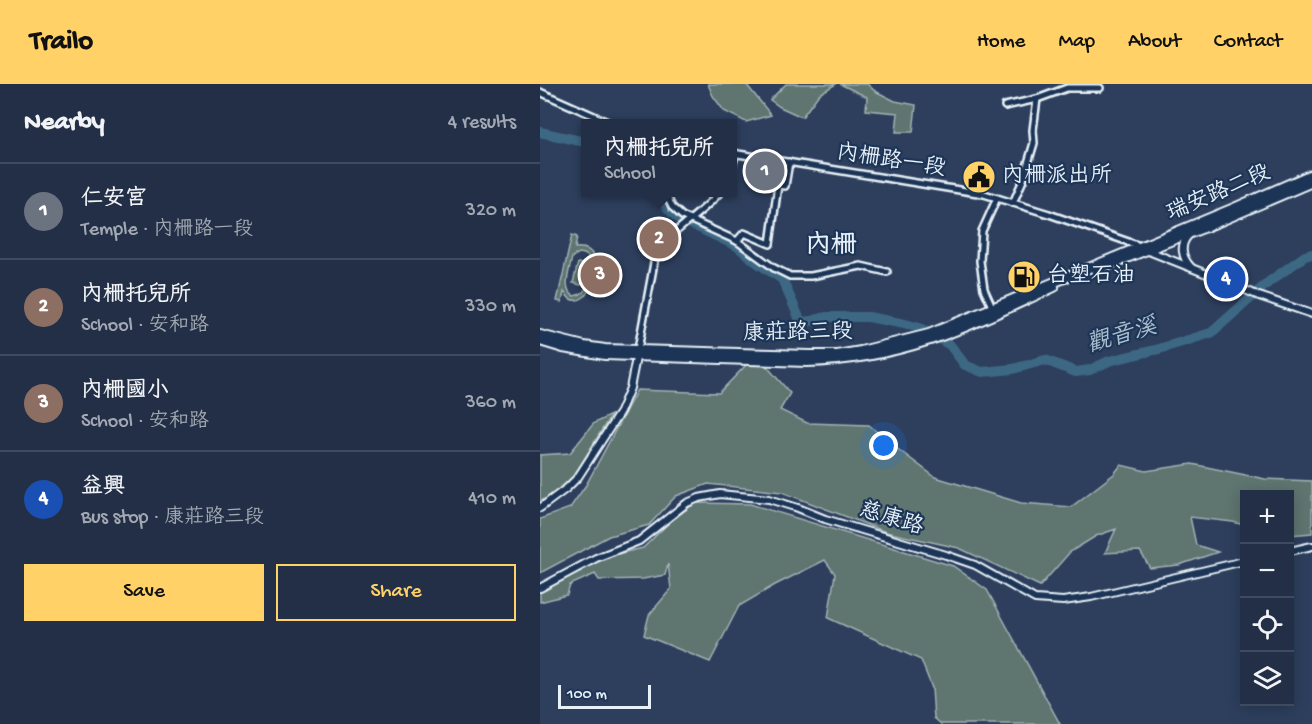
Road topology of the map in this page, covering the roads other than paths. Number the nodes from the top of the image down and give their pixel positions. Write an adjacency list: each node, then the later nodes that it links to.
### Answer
1 (1100, 88): 3 (street)
2 (540, 92): 5 (street)
3 (1037, 99): 4 (street); 13 (street)
4 (1005, 106)
5 (601, 119)
6 (737, 153): 7 (street, 內柵路一段)
7 (789, 162): 12 (street, 內柵路一段); 16 (street)
8 (1312, 174): 17 (main road, 瑞安路二段)
9 (1312, 182): 15 (main road, 瑞安路二段)
10 (667, 197): 14 (street)
11 (715, 197): 14 (street)
12 (997, 198): 13 (street, 內柵路一段); 20 (street)
13 (1013, 203): 17 (street, 內柵路一段)
14 (691, 220): 16 (street); 24 (street)
15 (1193, 232): 17 (main road, 瑞安路二段); 18 (street)
16 (737, 241): 19 (street)
17 (1143, 248): 18 (street); 20 (main road, 康莊路三段)
18 (1192, 268): 21 (street)
19 (887, 272)
20 (995, 311): 24 (main road, 康莊路三段)
21 (1312, 314)
22 (540, 335): 24 (main road, 康莊路三段)
23 (540, 342): 24 (main road, 康莊路三段)
24 (637, 353): 25 (street)
25 (540, 508)
26 (1312, 546): 27 (street)
27 (1294, 550)
28 (1240, 562): 29 (street, 慈康路)
29 (540, 588)

